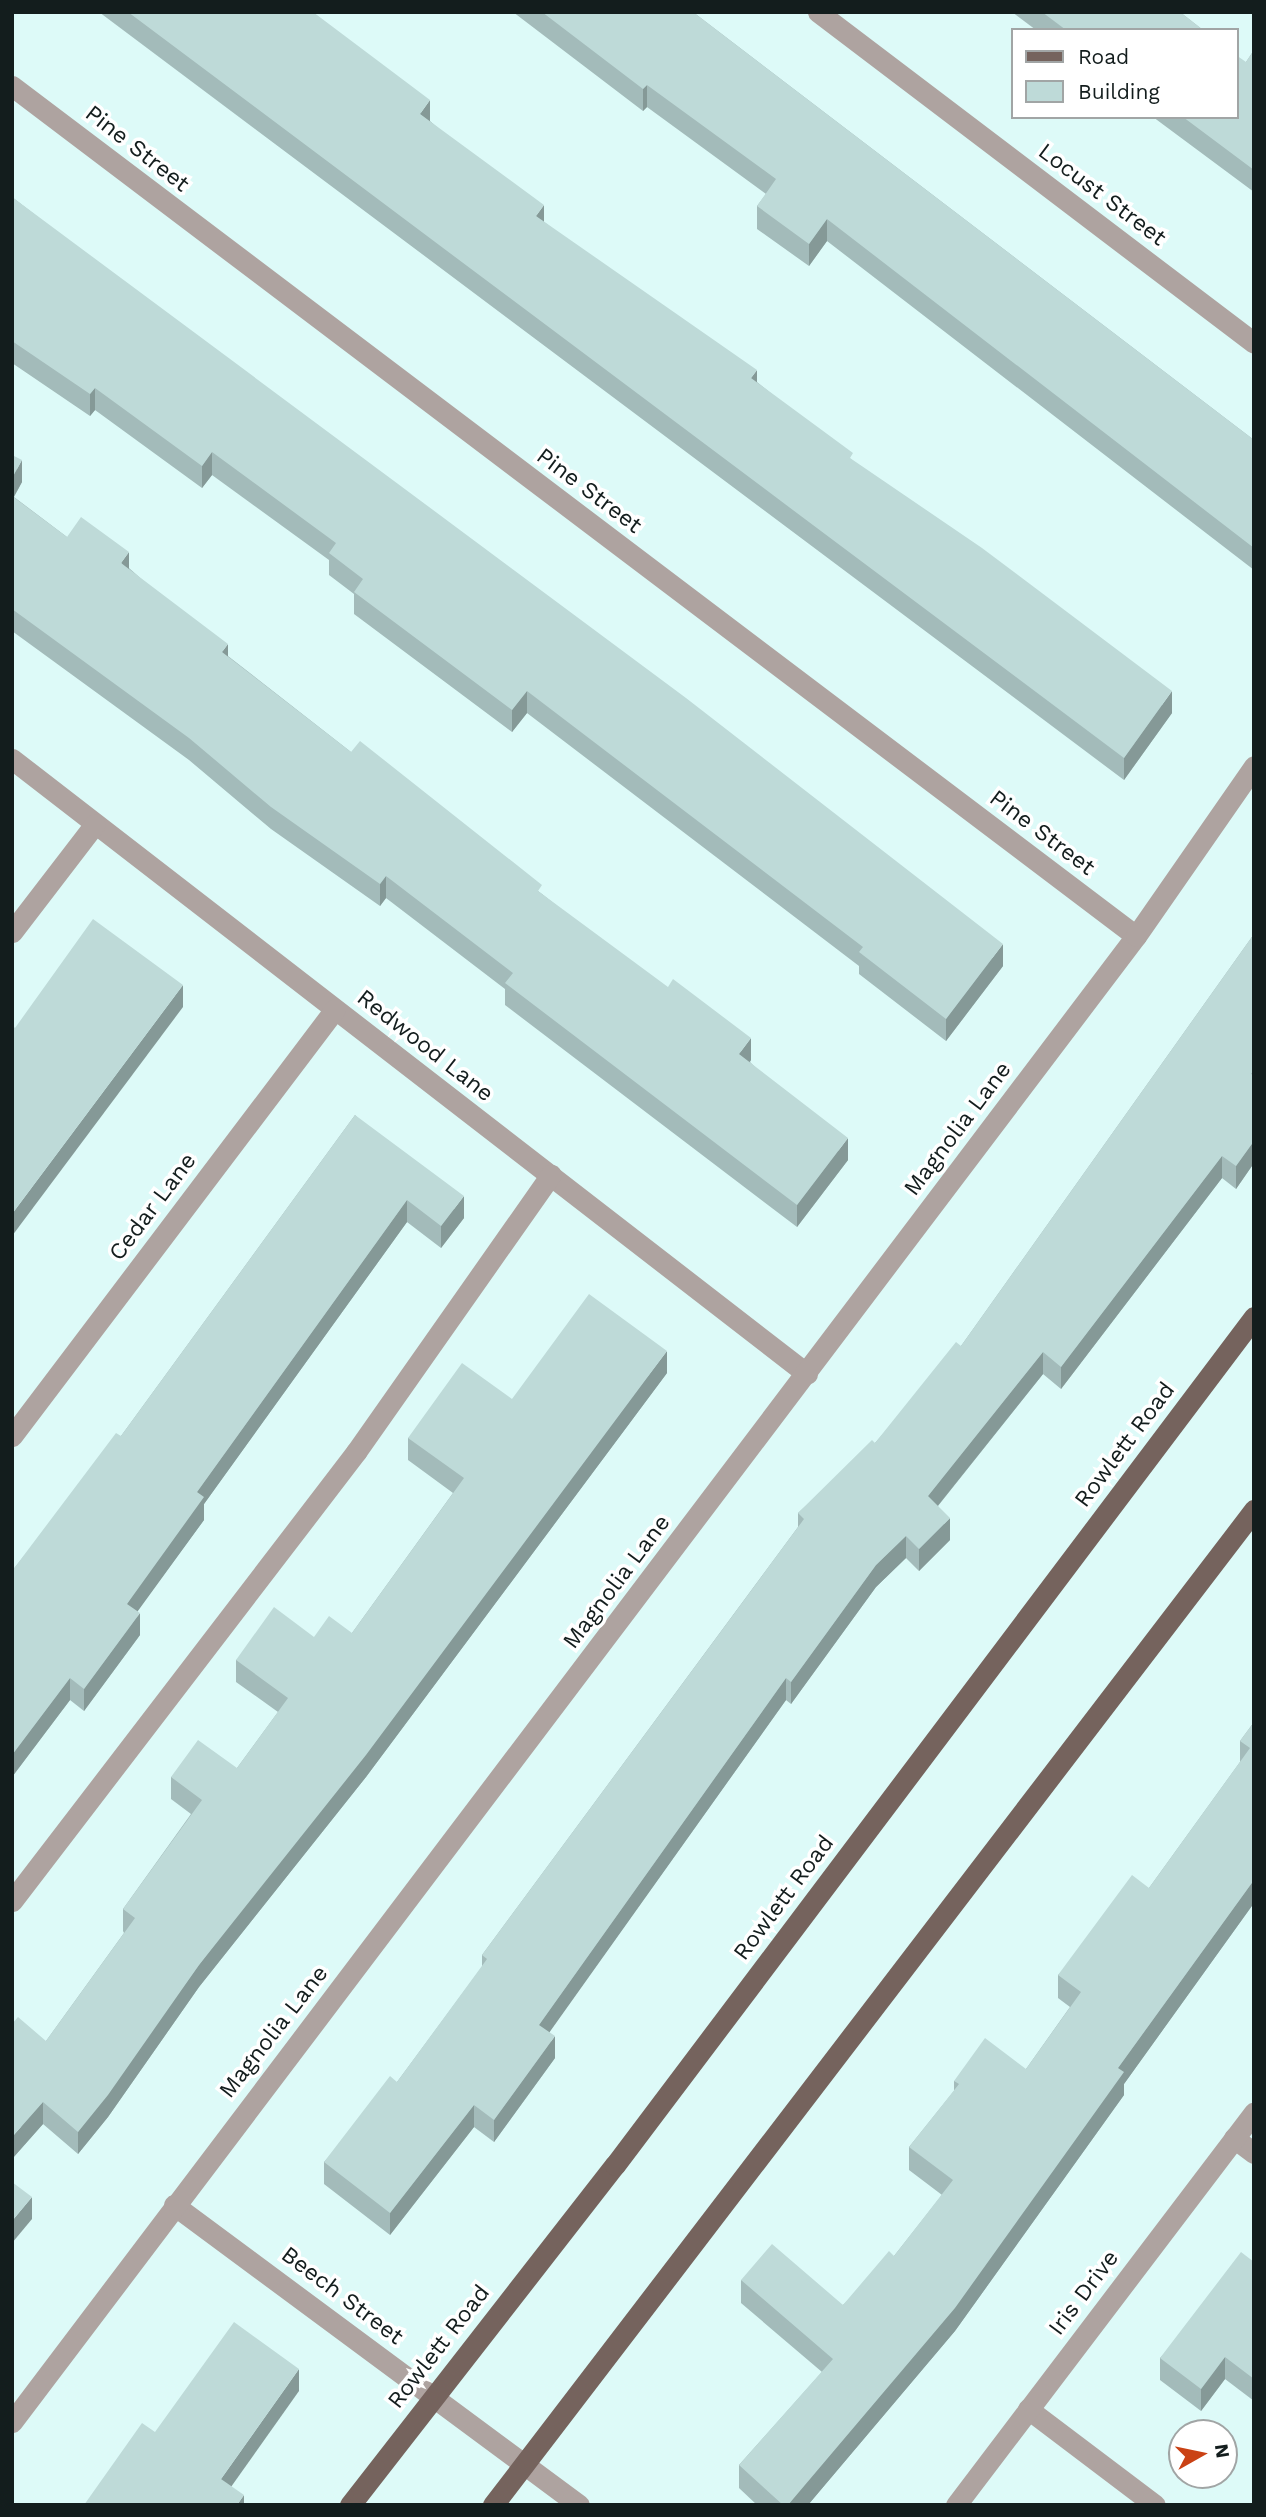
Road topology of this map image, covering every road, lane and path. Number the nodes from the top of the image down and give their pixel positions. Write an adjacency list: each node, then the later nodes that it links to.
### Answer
1 (818, 12): 3 (street, Locust Street)
2 (12, 86): 8 (street, Pine Street)
3 (1254, 343)
4 (12, 759): 6 (street, Redwood Lane)
5 (1254, 766): 8 (street, Magnolia Lane)
6 (96, 824): 7 (street); 9 (street, Redwood Lane)
7 (12, 932)
8 (1136, 936): 12 (street, Magnolia Lane)
9 (335, 1009): 10 (street, Redwood Lane); 13 (street, Cedar Lane)
10 (551, 1175): 12 (street, Redwood Lane); 15 (street)
11 (1254, 1317): 20 (main road, Rowlett Road)
12 (807, 1374): 19 (street, Magnolia Lane)
13 (12, 1436)
14 (1254, 1510): 23 (main road)
15 (12, 1901)
16 (1254, 2112): 17 (street, Iris Drive)
17 (1234, 2138): 18 (street); 21 (street, Iris Drive)
18 (1254, 2153)
19 (174, 2205): 20 (street, Beech Street); 22 (street, Magnolia Lane)
20 (433, 2397): 23 (street, Beech Street); 24 (main road, Rowlett Road)
21 (1028, 2409): 27 (street, Iris Drive); 28 (street)
22 (12, 2422)
23 (523, 2461): 25 (main road); 26 (street, Beech Street)
24 (350, 2505)
25 (493, 2505)
26 (579, 2505)
27 (956, 2505)
28 (1156, 2505)

